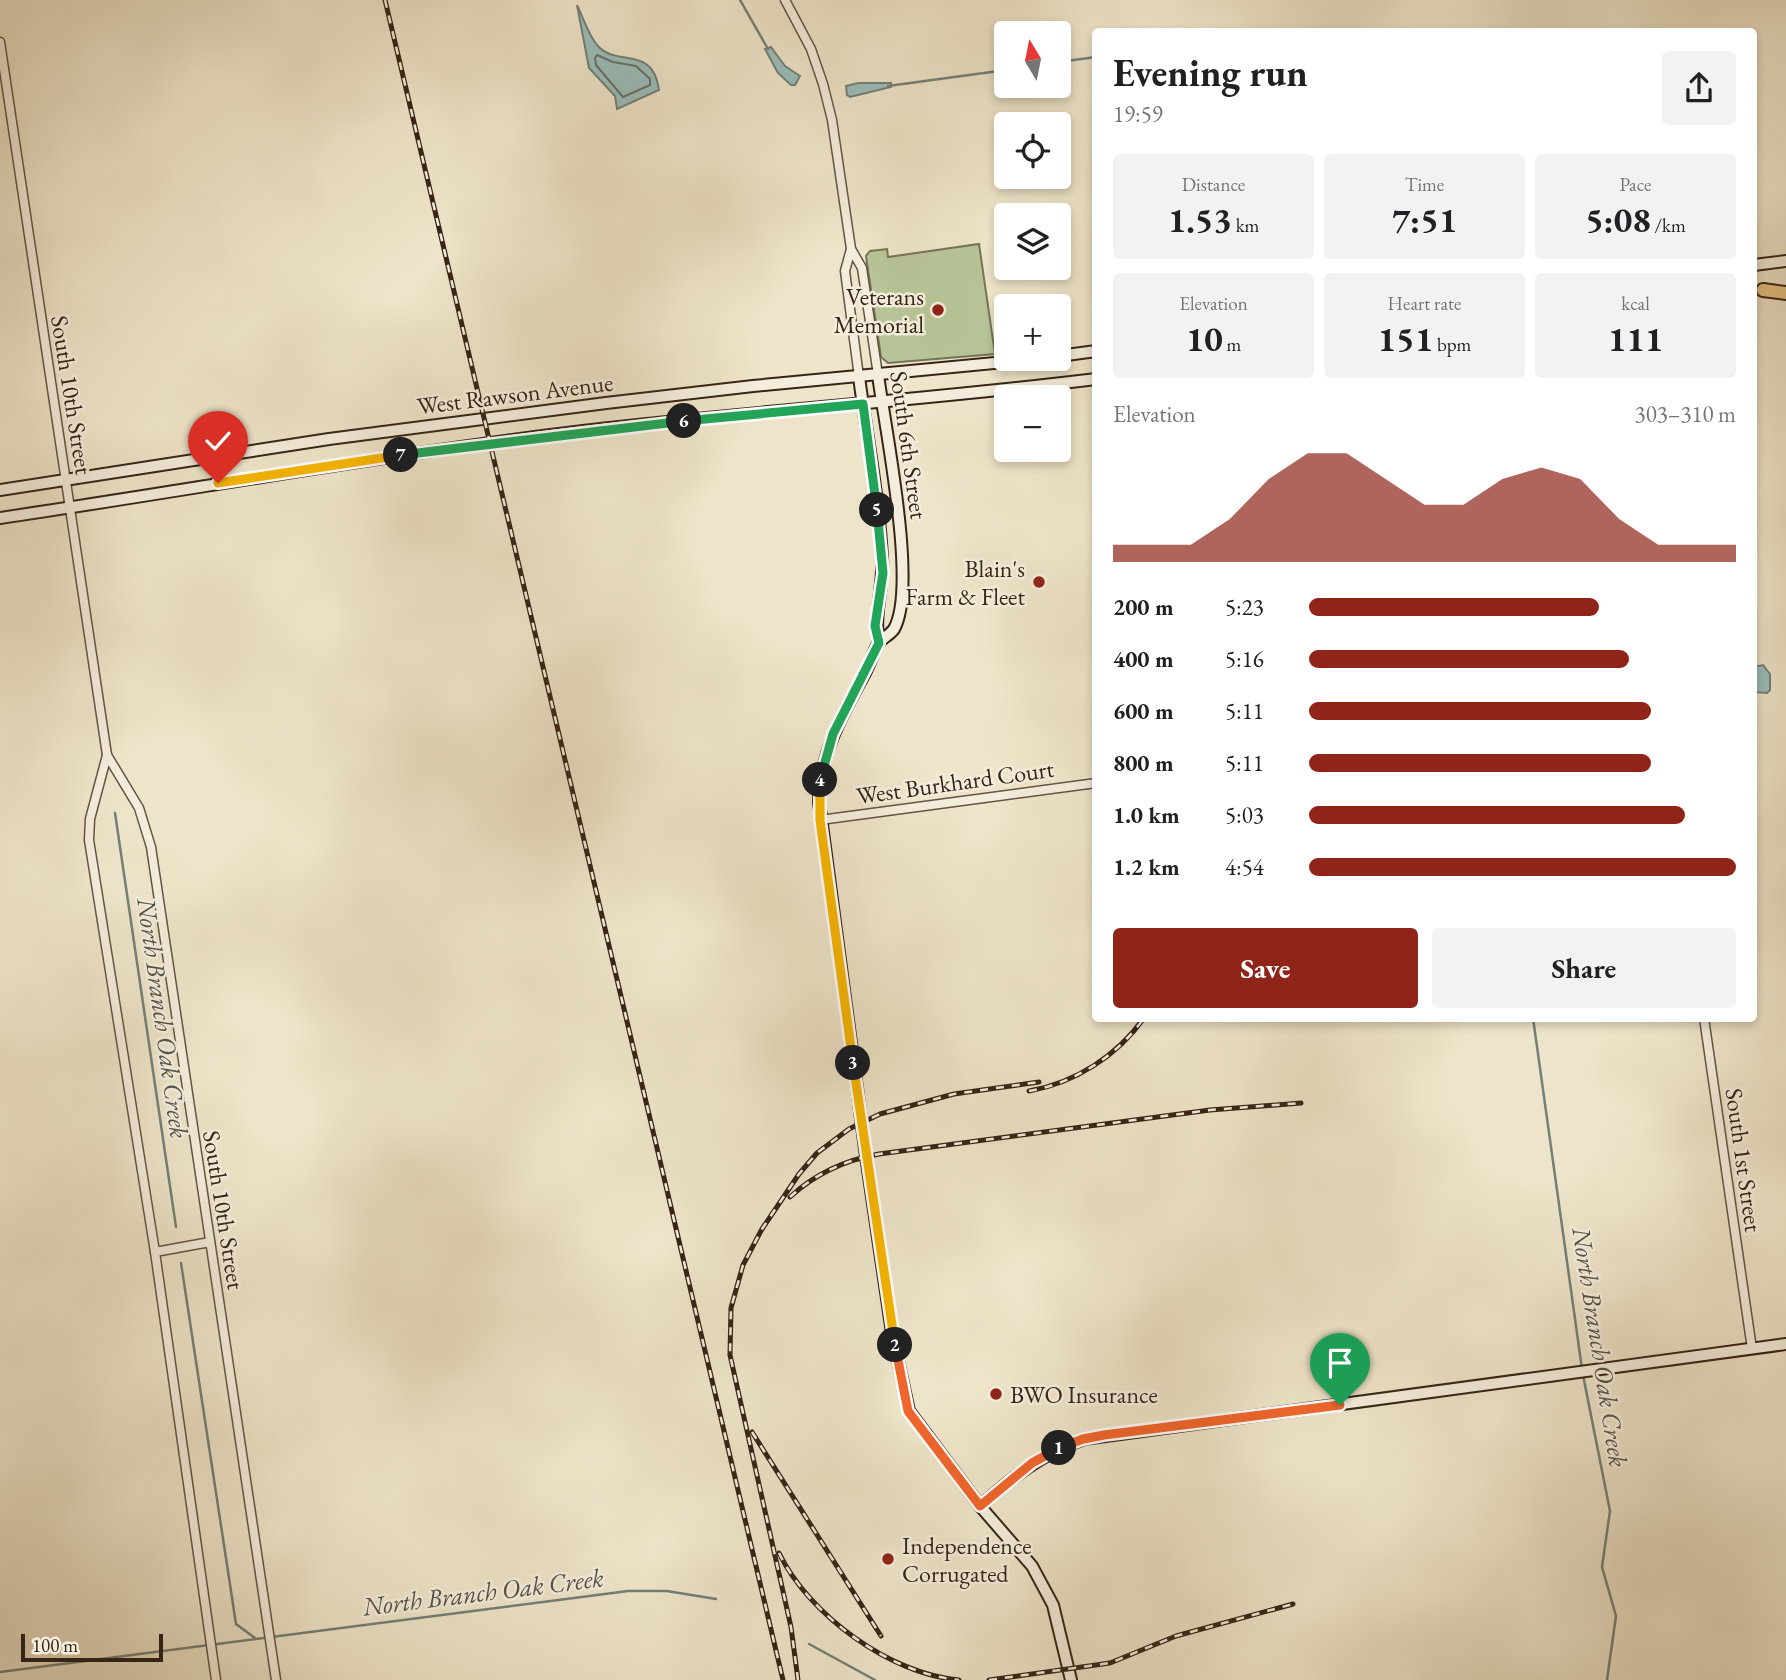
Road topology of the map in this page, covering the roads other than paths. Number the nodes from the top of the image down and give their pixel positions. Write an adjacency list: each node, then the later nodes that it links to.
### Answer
1 (785, 0): 4 (street, South 6th Street)
2 (0, 41): 3 (street, South 10th Street)
3 (2, 73): 18 (street, South 10th Street)
4 (850, 249): 13 (street, South 6th Street); 14 (street, South 6th Street)
5 (1786, 261): 6 (street)
6 (1757, 265)
7 (1786, 287): 8 (street)
8 (1758, 291): 9 (main road)
9 (1786, 293)
10 (1092, 352): 11 (street)
11 (1071, 354)
12 (994, 363): 13 (street, West Rawson Avenue)
13 (878, 375): 14 (street, West Rawson Avenue); 16 (street, South 6th Street)
14 (859, 377): 17 (street, South 6th Street); 18 (street, West Rawson Avenue)
15 (1092, 379): 16 (street, West Rawson Avenue)
16 (882, 403): 17 (street, West Rawson Avenue); 22 (street, South 6th Street)
17 (863, 404): 20 (street, West Rawson Avenue); 22 (street, South 6th Street)
18 (65, 481): 19 (street, West Rawson Avenue); 20 (street, South 10th Street)
19 (0, 490)
20 (70, 508): 21 (street, West Rawson Avenue); 23 (street, South 10th Street)
21 (0, 518)
22 (879, 643): 25 (street, South 6th Street)
23 (107, 755): 27 (street, South 10th Street); 28 (street, South 10th Street)
24 (1092, 784): 25 (street, West Burkhard Court)
25 (820, 820): 31 (street, South 6th Street)
26 (1705, 1022): 30 (street, South 1st Street)
27 (209, 1242): 28 (street); 33 (street, South 10th Street)
28 (155, 1252): 32 (street, South 10th Street)
29 (1786, 1344): 30 (street)
30 (1752, 1349): 31 (street)
31 (980, 1506): 34 (street, South 6th Street)
32 (216, 1680)
33 (276, 1680)
34 (1071, 1680)

